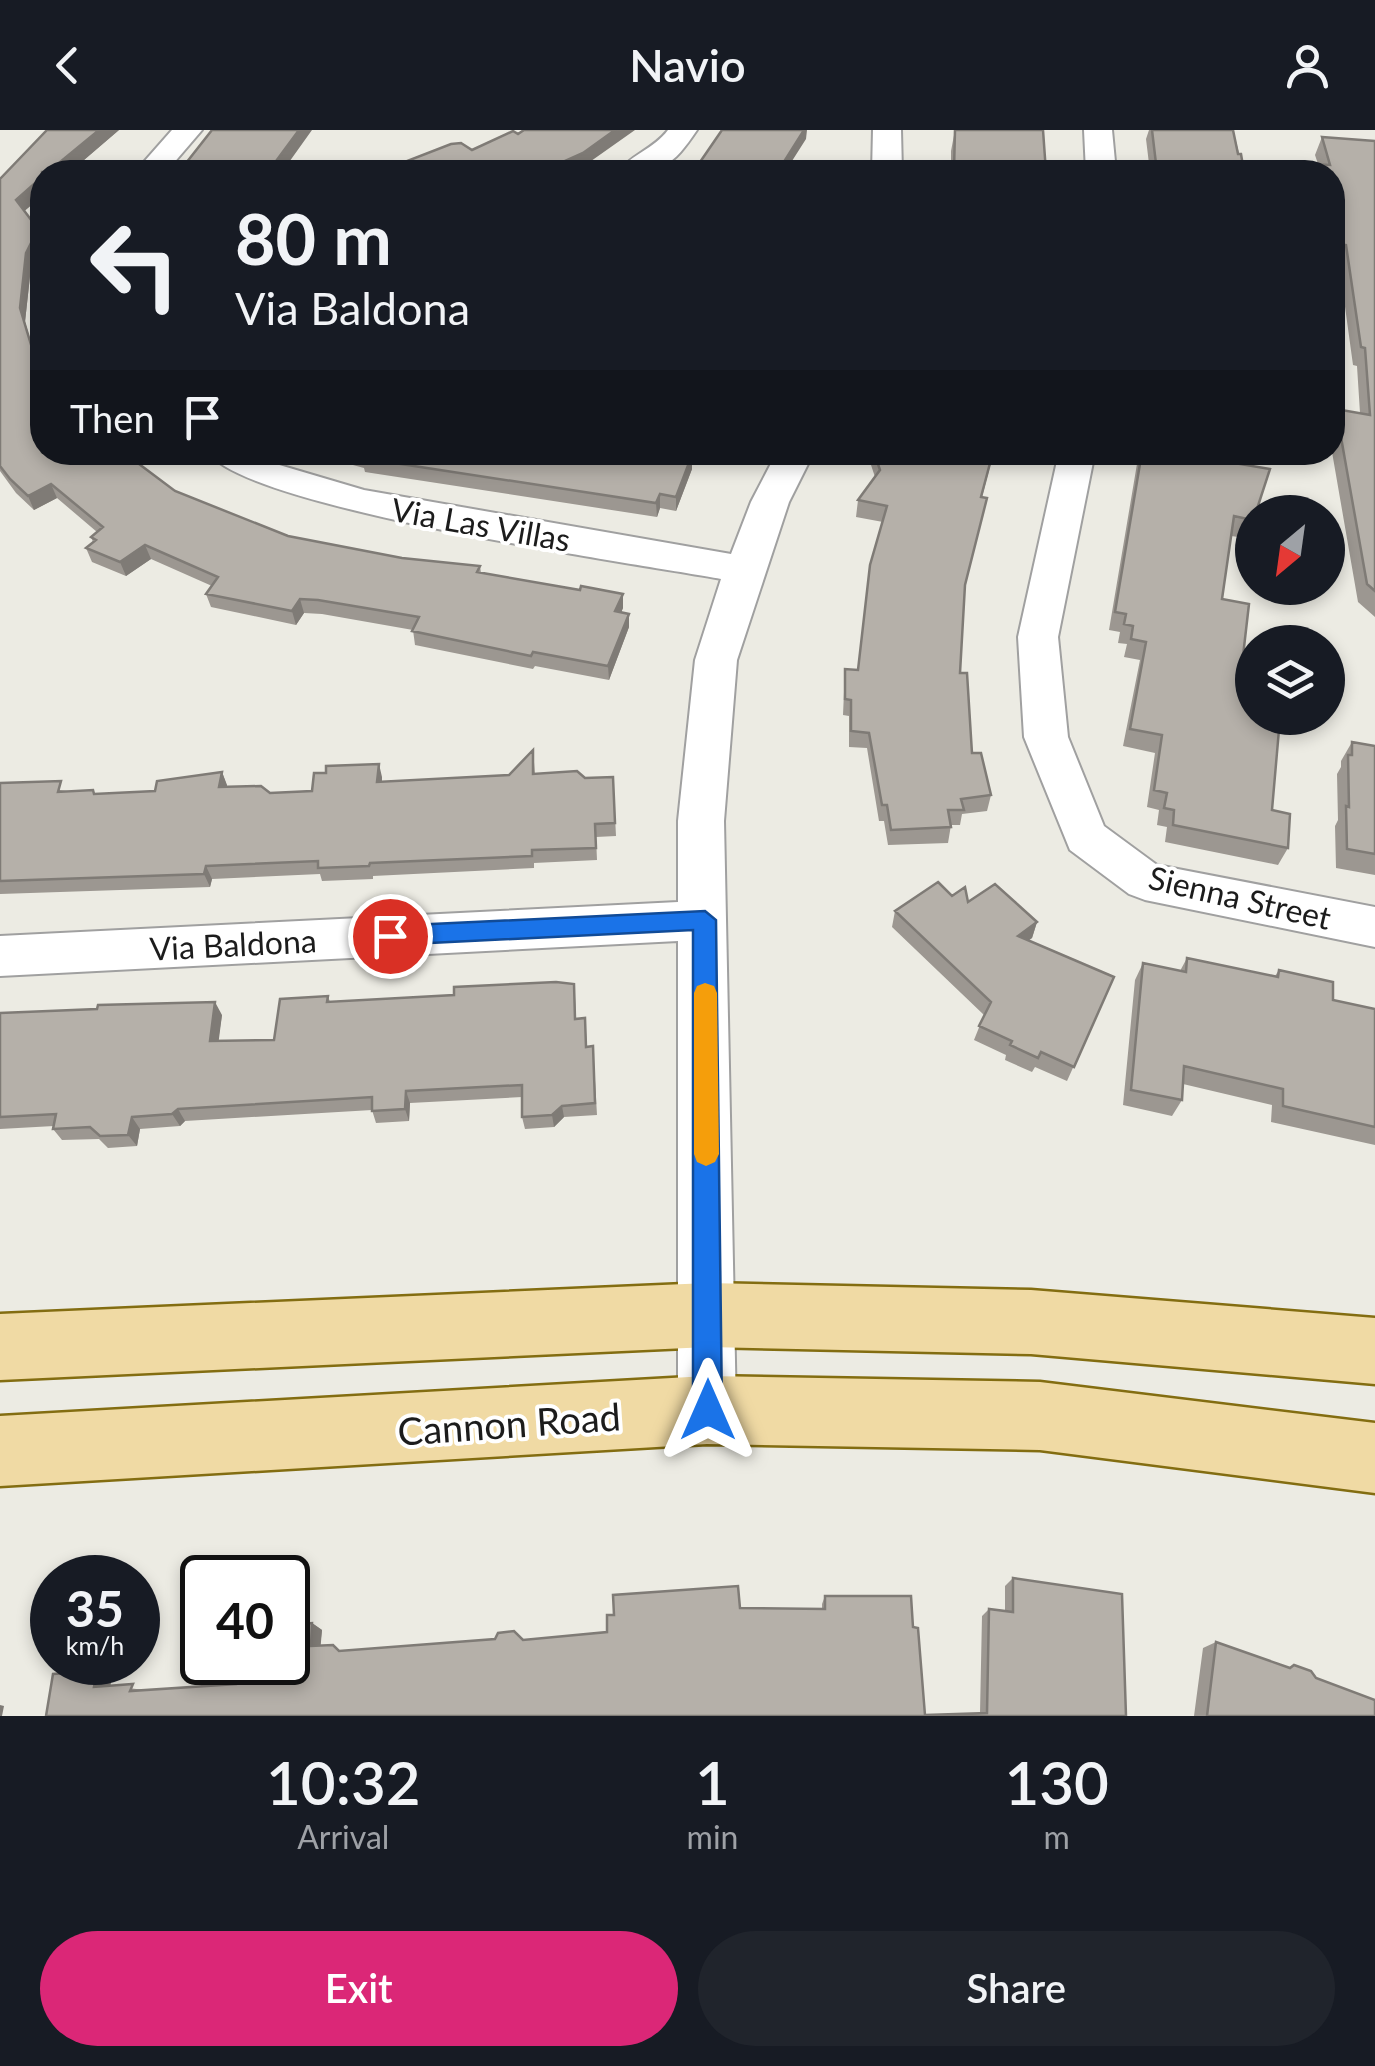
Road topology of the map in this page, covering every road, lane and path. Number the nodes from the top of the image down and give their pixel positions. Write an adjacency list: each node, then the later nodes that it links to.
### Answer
1 (188, 130): 5 (street)
2 (682, 130): 6 (street)
3 (888, 130): 7 (street)
4 (1098, 130): 8 (street)
5 (161, 160)
6 (654, 160)
7 (887, 160)
8 (1100, 160)
9 (250, 465): 12 (street, Via Las Villas)
10 (789, 465): 12 (street)
11 (1073, 465): 14 (street, Sienna Street)
12 (744, 570): 13 (street)
13 (705, 920): 15 (street, Via Baldona); 16 (street)
14 (1375, 927)
15 (0, 956)
16 (708, 1315): 17 (main road); 18 (main road); 19 (street)
17 (0, 1347)
18 (1375, 1350)
19 (708, 1410): 20 (main road, Cannon Road); 21 (main road, Cannon Road)
20 (0, 1451)
21 (1375, 1458)

